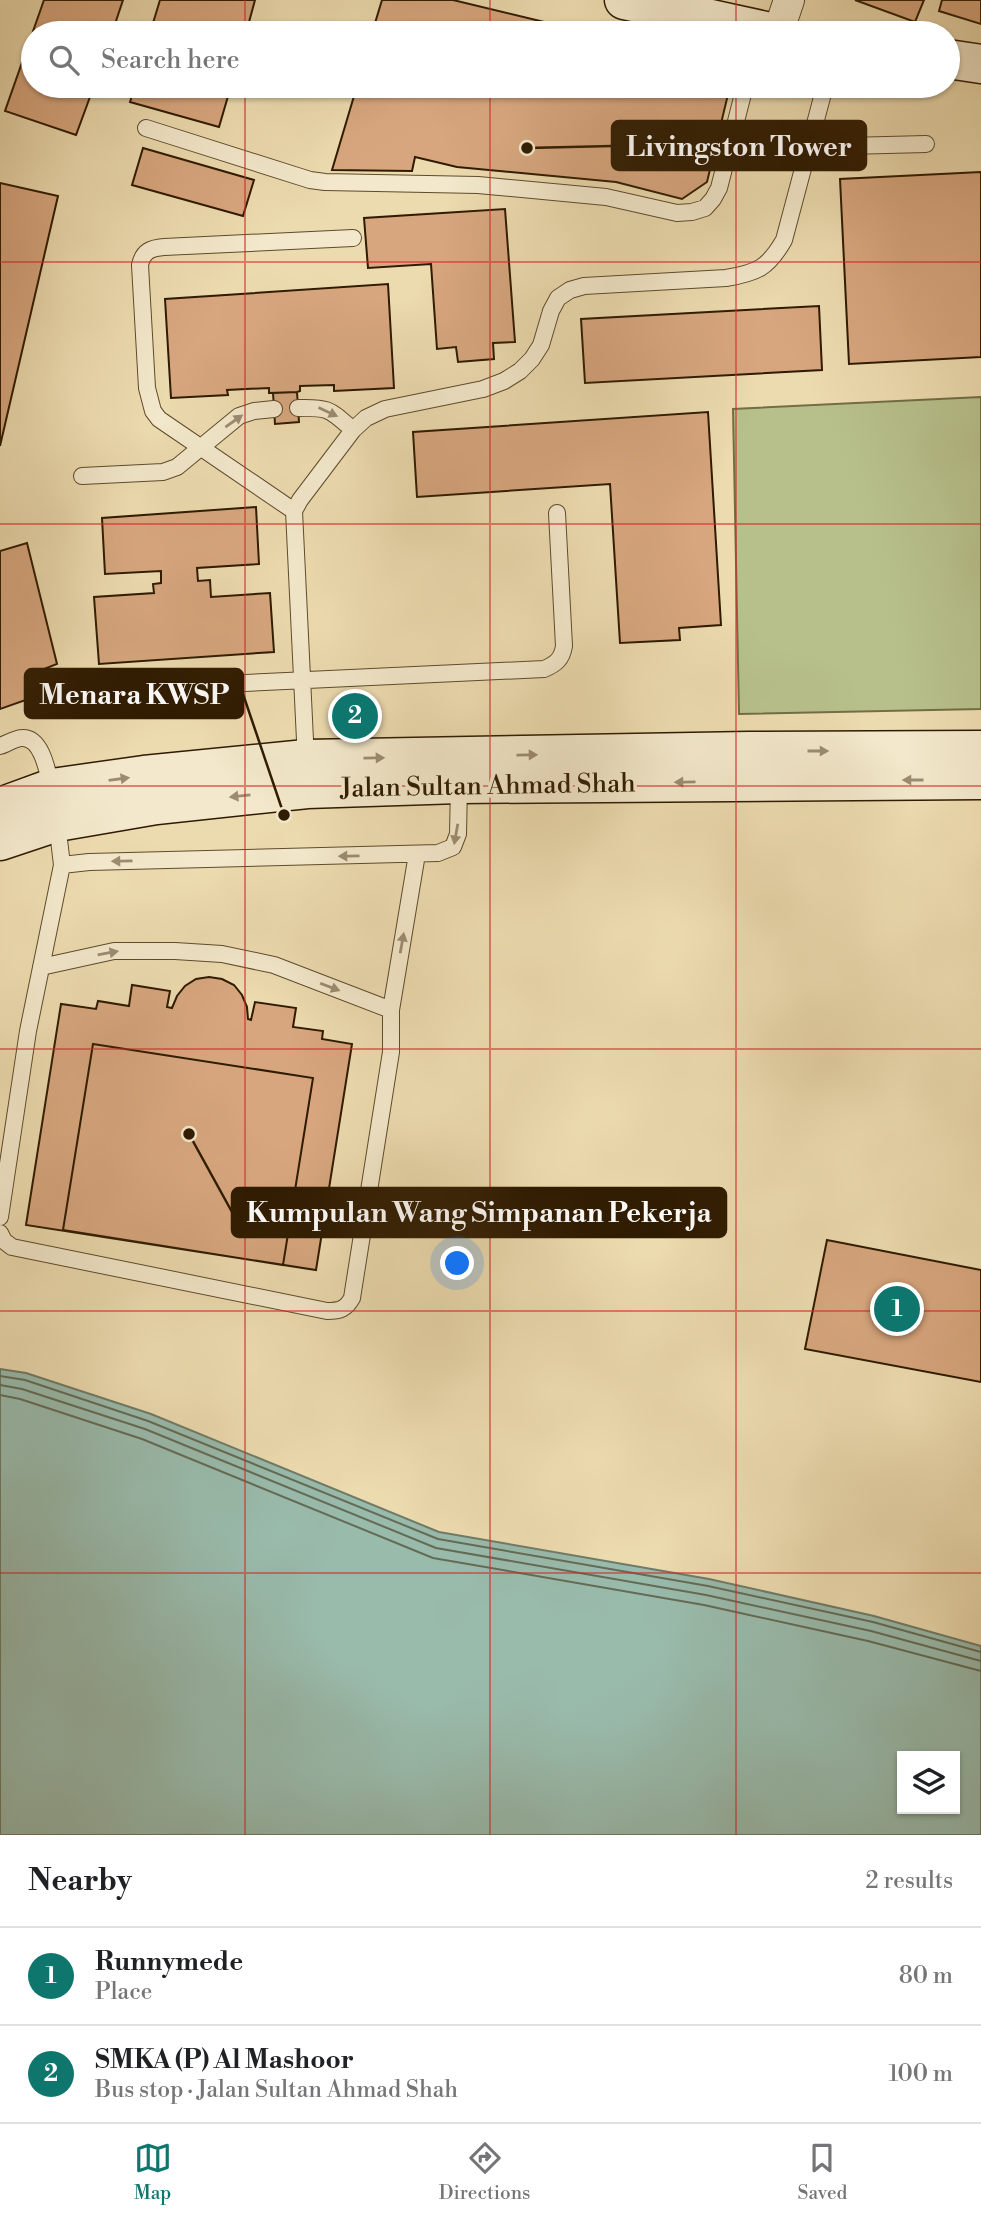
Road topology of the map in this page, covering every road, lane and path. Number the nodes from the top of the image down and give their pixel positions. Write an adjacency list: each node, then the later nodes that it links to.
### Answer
1 (624, 0): 3 (main road)
2 (789, 0): 4 (street)
3 (716, 21)
4 (776, 21)
5 (960, 61): 6 (main road)
6 (981, 64)
7 (743, 98): 9 (lane)
8 (822, 98): 11 (lane)
9 (146, 128)
10 (926, 144): 11 (lane)
11 (808, 147): 15 (lane)
12 (353, 238): 16 (lane)
13 (299, 408): 15 (lane, one-way to 15)
14 (274, 410): 16 (lane, one-way to 14)
15 (353, 430): 18 (lane)
16 (200, 447): 17 (lane); 18 (lane)
17 (82, 476)
18 (294, 511): 20 (lane)
19 (557, 513): 20 (lane)
20 (302, 680): 21 (lane); 25 (lane)
21 (75, 691)
22 (0, 746): 27 (lane)
23 (981, 750): 24 (main road, Jalan Sultan Ahmad Shah, one-way to 23)
24 (459, 770): 25 (main road, Jalan Sultan Ahmad Shah); 26 (main road, Jalan Sultan Ahmad Shah, one-way to 24); 30 (lane, one-way to 30)
25 (307, 774): 27 (main road, Jalan Sultan Ahmad Shah)
26 (981, 780)
27 (54, 805): 28 (main road, Jalan Sultan Ahmad Shah); 29 (main road, Jalan Sultan Ahmad Shah); 31 (lane)
28 (0, 807)
29 (0, 841)
30 (417, 854): 31 (lane, one-way to 31); 33 (lane, one-way to 30)
31 (62, 865): 32 (lane)
32 (41, 967): 33 (lane, one-way to 33); 34 (lane)
33 (391, 1010): 35 (lane)
34 (0, 1217)
35 (0, 1233)

